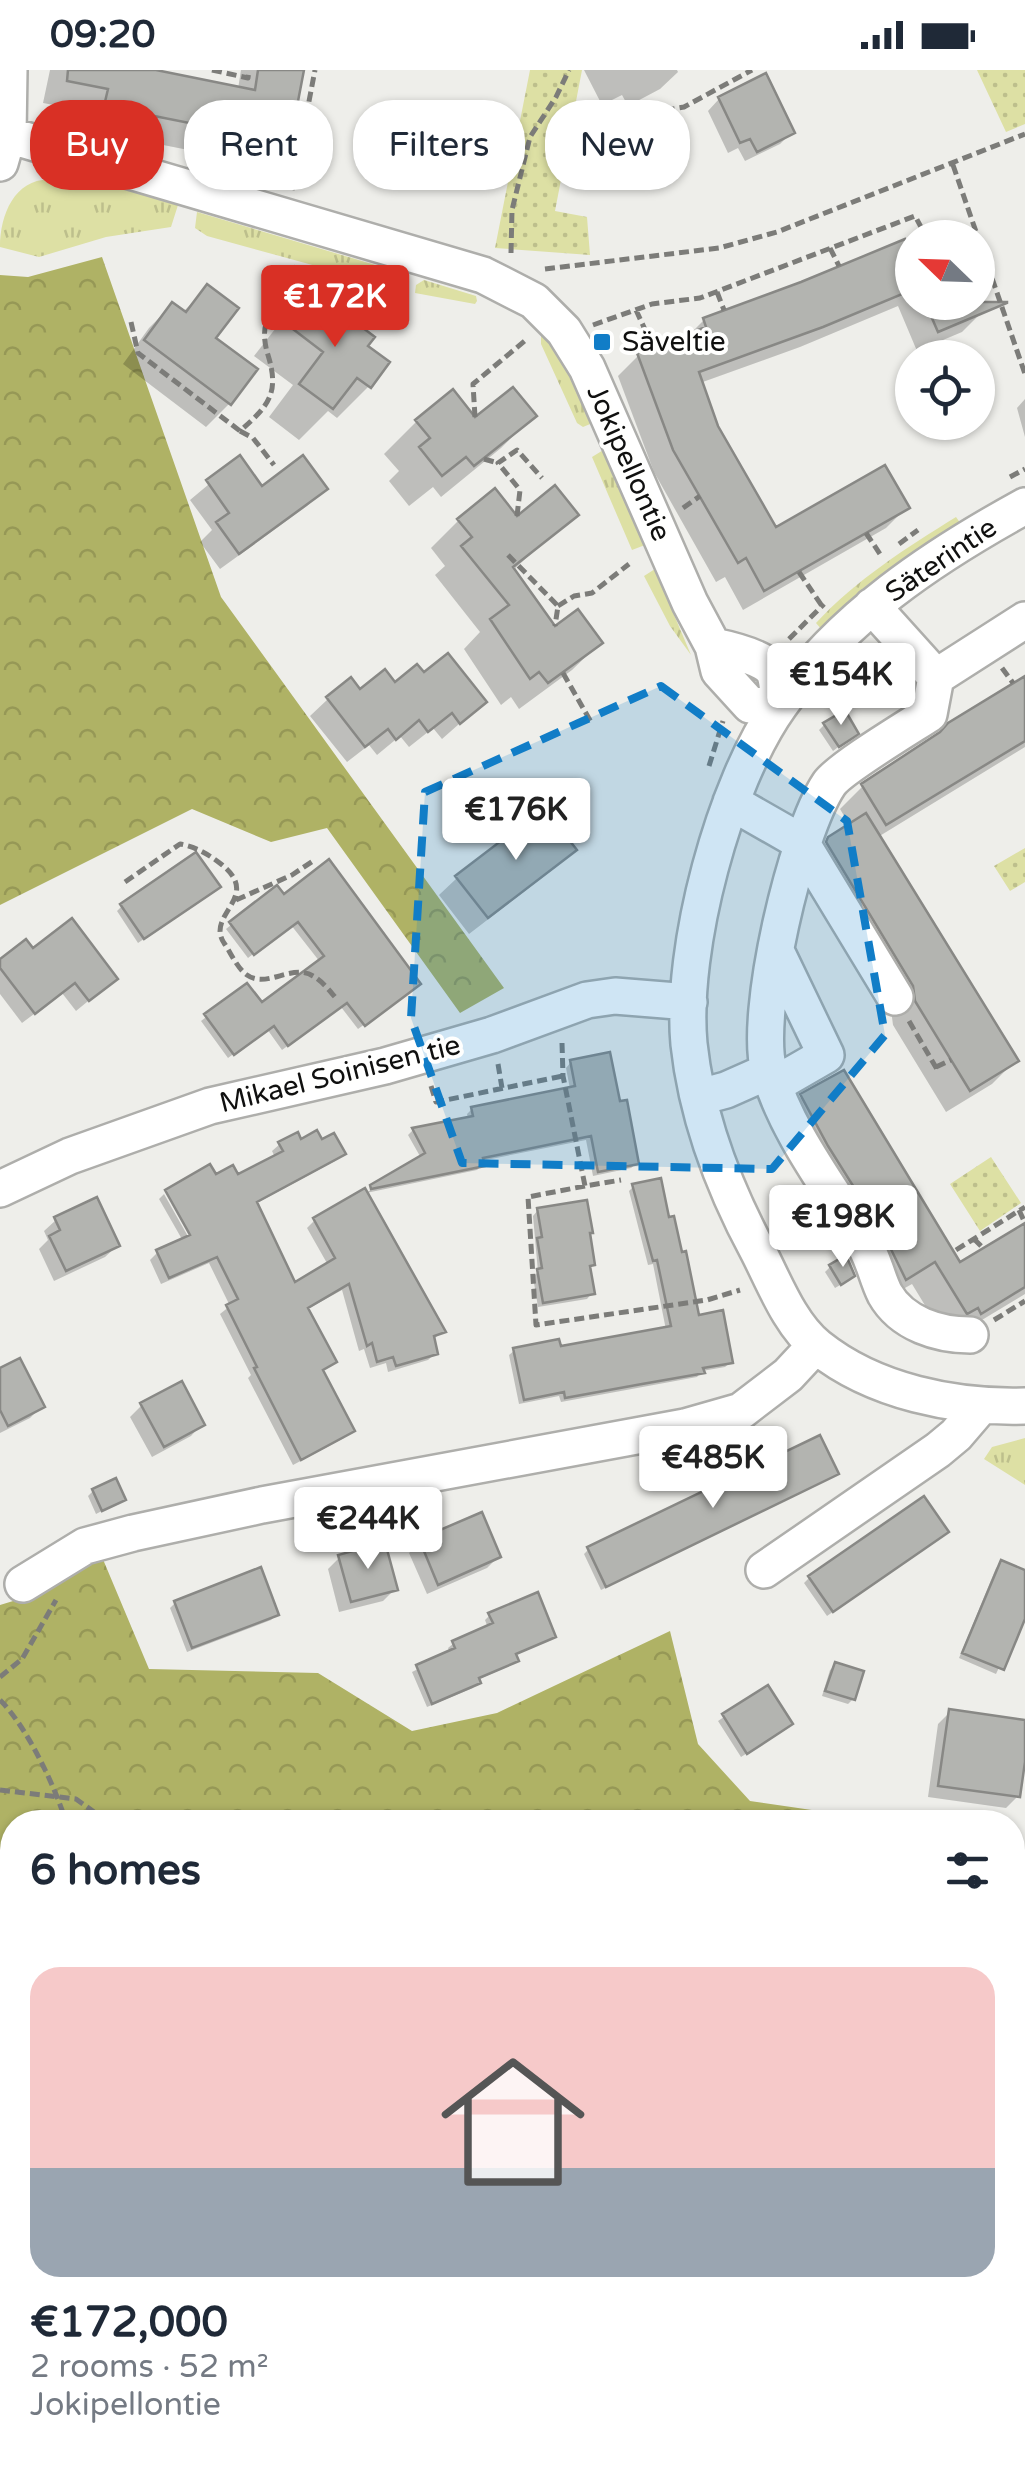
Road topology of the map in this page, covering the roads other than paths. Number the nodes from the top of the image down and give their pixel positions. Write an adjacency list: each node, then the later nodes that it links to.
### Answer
1 (9, 70): 2 (street)
2 (4, 149): 7 (street, Jokipellontie)
3 (1025, 506): 4 (street, Säterintie)
4 (872, 606): 6 (street); 7 (street, Säterintie)
5 (1025, 620): 6 (street)
6 (936, 677): 9 (street)
7 (779, 706): 8 (street)
8 (732, 802): 9 (street); 12 (street)
9 (801, 842): 10 (street); 11 (street)
10 (776, 951): 13 (street); 13 (street)
11 (895, 997)
12 (688, 1002): 14 (street); 15 (street, Mikael Soinisen tie)
13 (771, 1078): 14 (street); 16 (street)
14 (700, 1097): 17 (street)
15 (0, 1189)
16 (970, 1334)
17 (815, 1346): 19 (street); 21 (street)
18 (1025, 1406): 19 (street)
19 (980, 1407): 20 (street)
20 (764, 1570)
21 (24, 1584)

